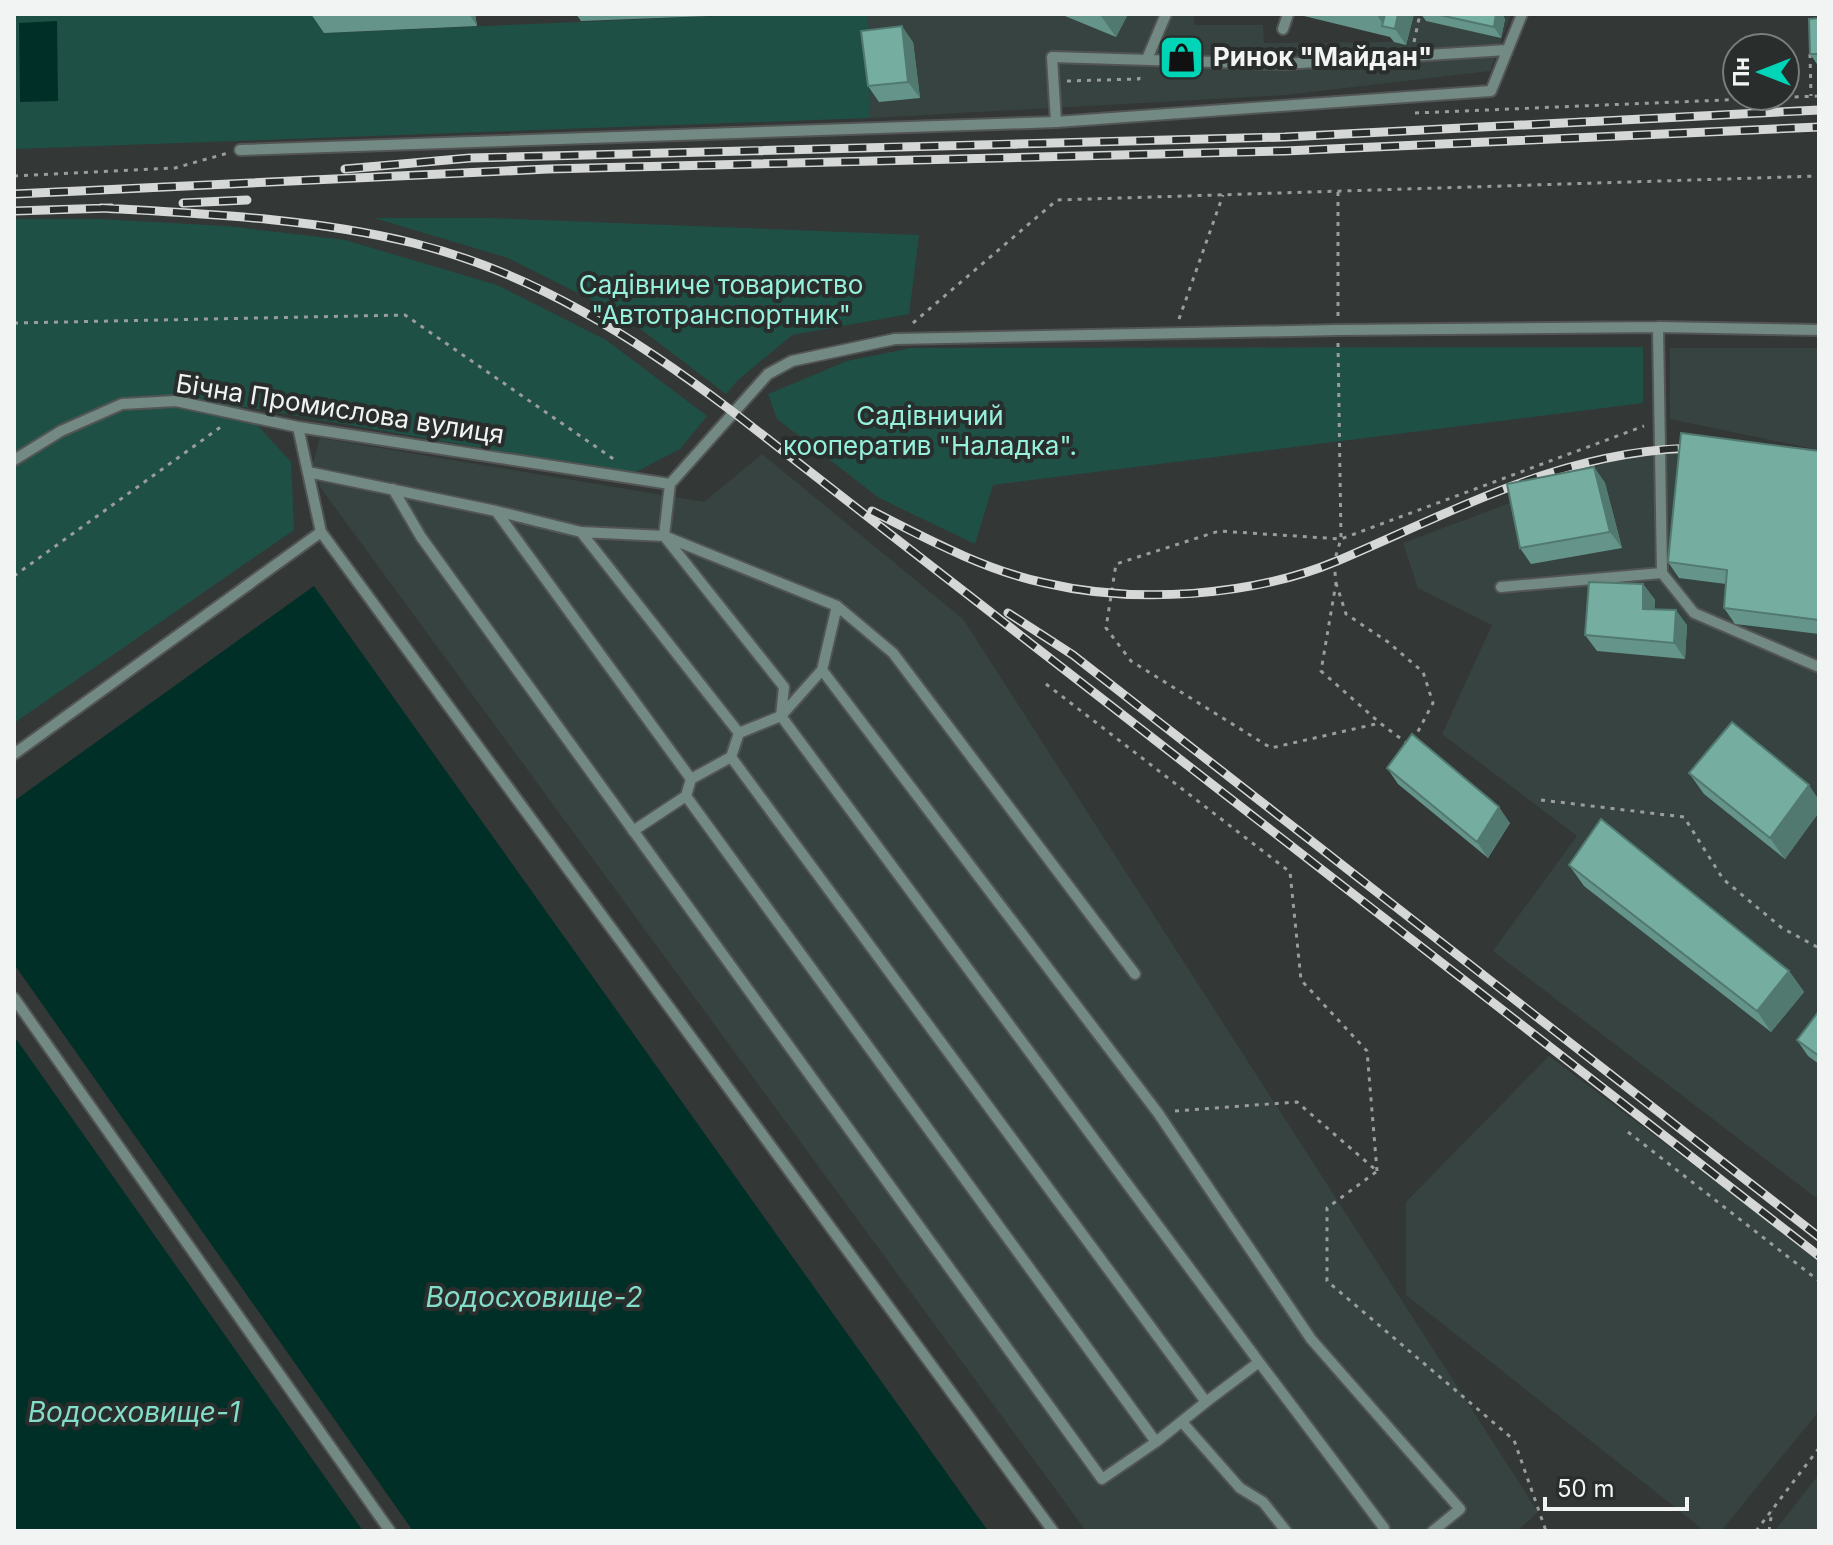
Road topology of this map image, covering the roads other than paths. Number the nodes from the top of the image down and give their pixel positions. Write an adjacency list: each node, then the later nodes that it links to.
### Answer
1 (1166, 14): 6 (lane)
2 (1288, 14): 4 (lane)
3 (1522, 14): 5 (lane)
4 (1283, 29)
5 (1507, 50): 6 (lane); 7 (lane)
6 (1147, 59): 7 (lane)
7 (1056, 122): 8 (lane)
8 (240, 150)
9 (1658, 327): 10 (lane); 14 (lane); 20 (lane)
10 (1819, 330)
11 (298, 427): 12 (lane, Бічна Промислова вулиця); 13 (lane); 14 (lane, Бічна Промислова вулиця)
12 (14, 460)
13 (308, 472): 15 (lane); 17 (lane)
14 (670, 484): 19 (lane)
15 (393, 489): 16 (lane); 31 (lane)
16 (496, 511): 18 (lane); 29 (lane)
17 (321, 532): 27 (lane); 40 (lane)
18 (581, 532): 19 (lane); 26 (lane)
19 (664, 536): 22 (lane); 25 (lane)
20 (1662, 573): 21 (lane); 23 (lane)
21 (1501, 587)
22 (837, 606): 24 (lane); 32 (lane)
23 (1819, 667)
24 (822, 670): 25 (lane); 42 (lane)
25 (781, 716): 26 (lane); 34 (lane)
26 (739, 733): 28 (lane)
27 (14, 754)
28 (731, 757): 29 (lane); 35 (lane)
29 (691, 779): 30 (lane)
30 (686, 796): 31 (lane); 37 (lane)
31 (633, 831): 37 (lane)
32 (1135, 974)
33 (14, 998): 39 (lane)
34 (1259, 1362): 35 (lane); 38 (lane)
35 (1206, 1402): 36 (lane)
36 (1182, 1422): 37 (lane); 41 (lane)
37 (1156, 1442)
38 (1384, 1528)
39 (390, 1531)
40 (1053, 1531)
41 (1286, 1531)
42 (1433, 1531)

